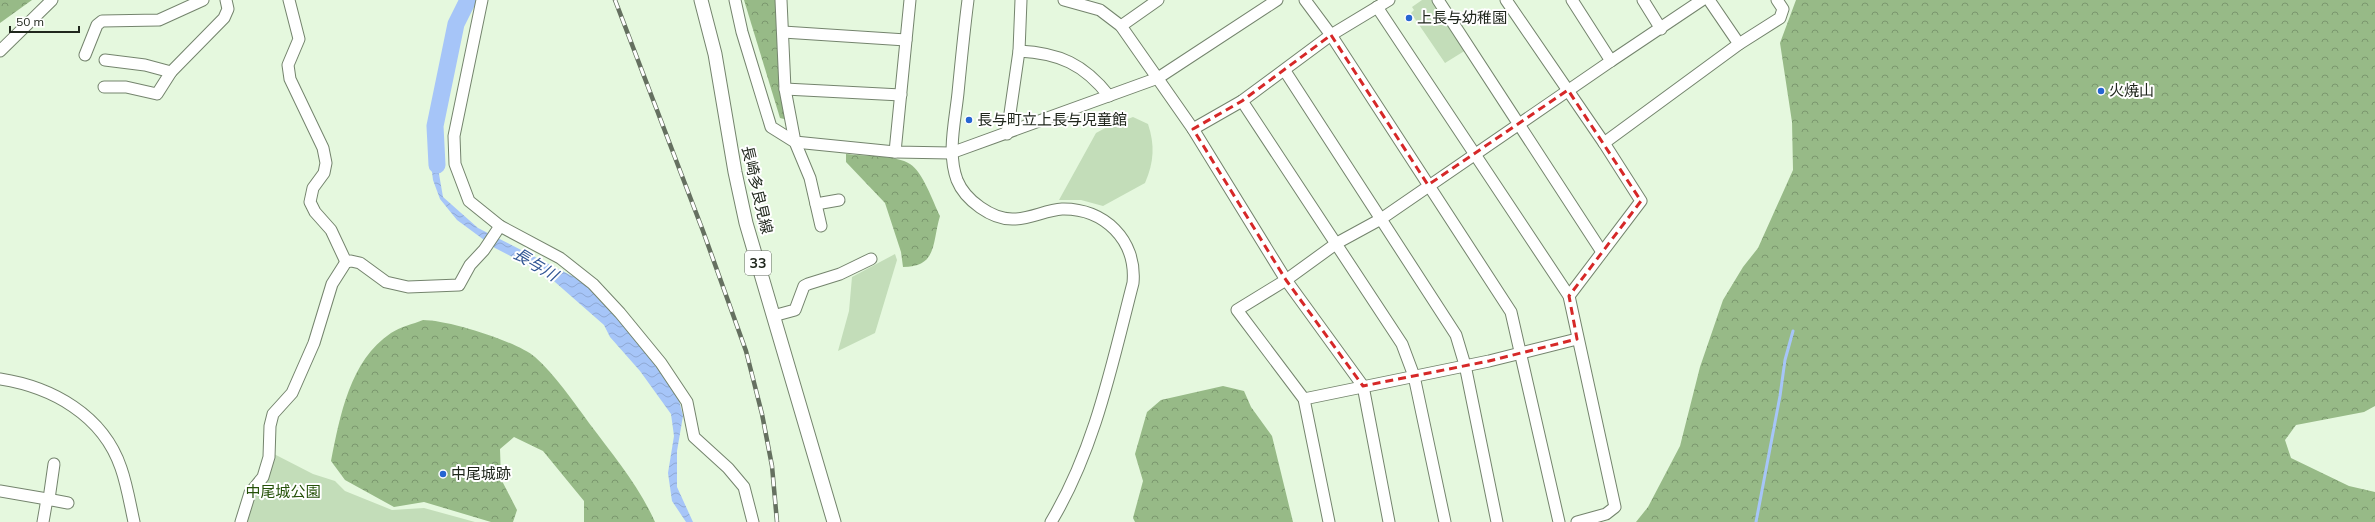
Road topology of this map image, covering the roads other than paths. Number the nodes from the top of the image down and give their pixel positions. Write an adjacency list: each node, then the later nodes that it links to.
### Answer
1 (52, 0): 31 (street)
2 (203, 0): 33 (street)
3 (226, 0): 37 (street)
4 (289, 0): 62 (street)
5 (482, 0): 58 (street)
6 (701, 0): 65 (main road, 長崎多良見線 / 33)
7 (735, 0): 48 (street)
8 (781, 0): 27 (street)
9 (910, 0): 29 (street)
10 (968, 0): 51 (street)
11 (1021, 0): 32 (street)
12 (1064, 0): 25 (street)
13 (1158, 0): 25 (street)
14 (1277, 0): 38 (street)
15 (1305, 0): 28 (street)
16 (1389, 0): 24 (street)
17 (1438, 0): 45 (street)
18 (1506, 0): 41 (street)
19 (1572, 0): 35 (street)
20 (1643, 0): 26 (street)
21 (1702, 0): 26 (street)
22 (1709, 0): 30 (street)
23 (1777, 0): 30 (street)
24 (1377, 7): 28 (street); 52 (street)
25 (1121, 26): 38 (street)
26 (1661, 28): 35 (street)
27 (783, 32): 29 (street); 40 (street)
28 (1331, 35): 36 (street); 53 (street)
29 (906, 40): 42 (street)
30 (1739, 44): 49 (street)
31 (0, 51)
32 (1019, 51): 43 (street); 47 (street)
33 (84, 55)
34 (105, 60): 37 (street)
35 (1611, 61): 41 (street)
36 (1285, 71): 44 (street); 56 (street)
37 (171, 72): 39 (street)
38 (1158, 78): 43 (street); 46 (street)
39 (104, 87)
40 (785, 89): 42 (street); 48 (street)
41 (1568, 90): 45 (street); 49 (street)
42 (901, 95): 50 (street)
43 (1109, 96): 47 (street)
44 (1242, 101): 46 (street); 59 (street)
45 (1517, 124): 52 (street); 60 (street)
46 (1193, 129): 63 (street)
47 (1007, 134): 51 (street)
48 (795, 142): 50 (street); 55 (street)
49 (1604, 143): 60 (street)
50 (895, 152): 51 (street)
51 (951, 153): 82 (street)
52 (1474, 154): 53 (street); 64 (street)
53 (1428, 184): 56 (street); 67 (street)
54 (839, 200): 55 (street)
55 (816, 204): 57 (street)
56 (1380, 219): 59 (street); 68 (street)
57 (821, 226)
58 (500, 227): 62 (street); 80 (street)
59 (1337, 243): 63 (street); 69 (street)
60 (1602, 252): 64 (street)
61 (871, 259): 65 (street)
62 (346, 262): 79 (street)
63 (1286, 280): 71 (street); 72 (street)
64 (1569, 296): 66 (street)
65 (773, 316): 81 (main road, 長崎多良見線 / 33)
66 (1577, 339): 67 (street); 88 (street)
67 (1520, 354): 68 (street); 87 (street)
68 (1465, 364): 69 (street); 86 (street)
69 (1414, 376): 71 (street); 85 (street)
70 (0, 379): 78 (street)
71 (1362, 386): 72 (street); 84 (street)
72 (1304, 399): 83 (street)
73 (54, 464): 75 (street)
74 (0, 491): 75 (street)
75 (48, 499): 76 (street); 77 (street)
76 (68, 503)
77 (43, 522)
78 (134, 522)
79 (241, 522)
80 (753, 522)
81 (834, 522)
82 (1052, 522)
83 (1328, 522)
84 (1390, 522)
85 (1445, 522)
86 (1497, 522)
87 (1559, 522)
88 (1577, 522)

